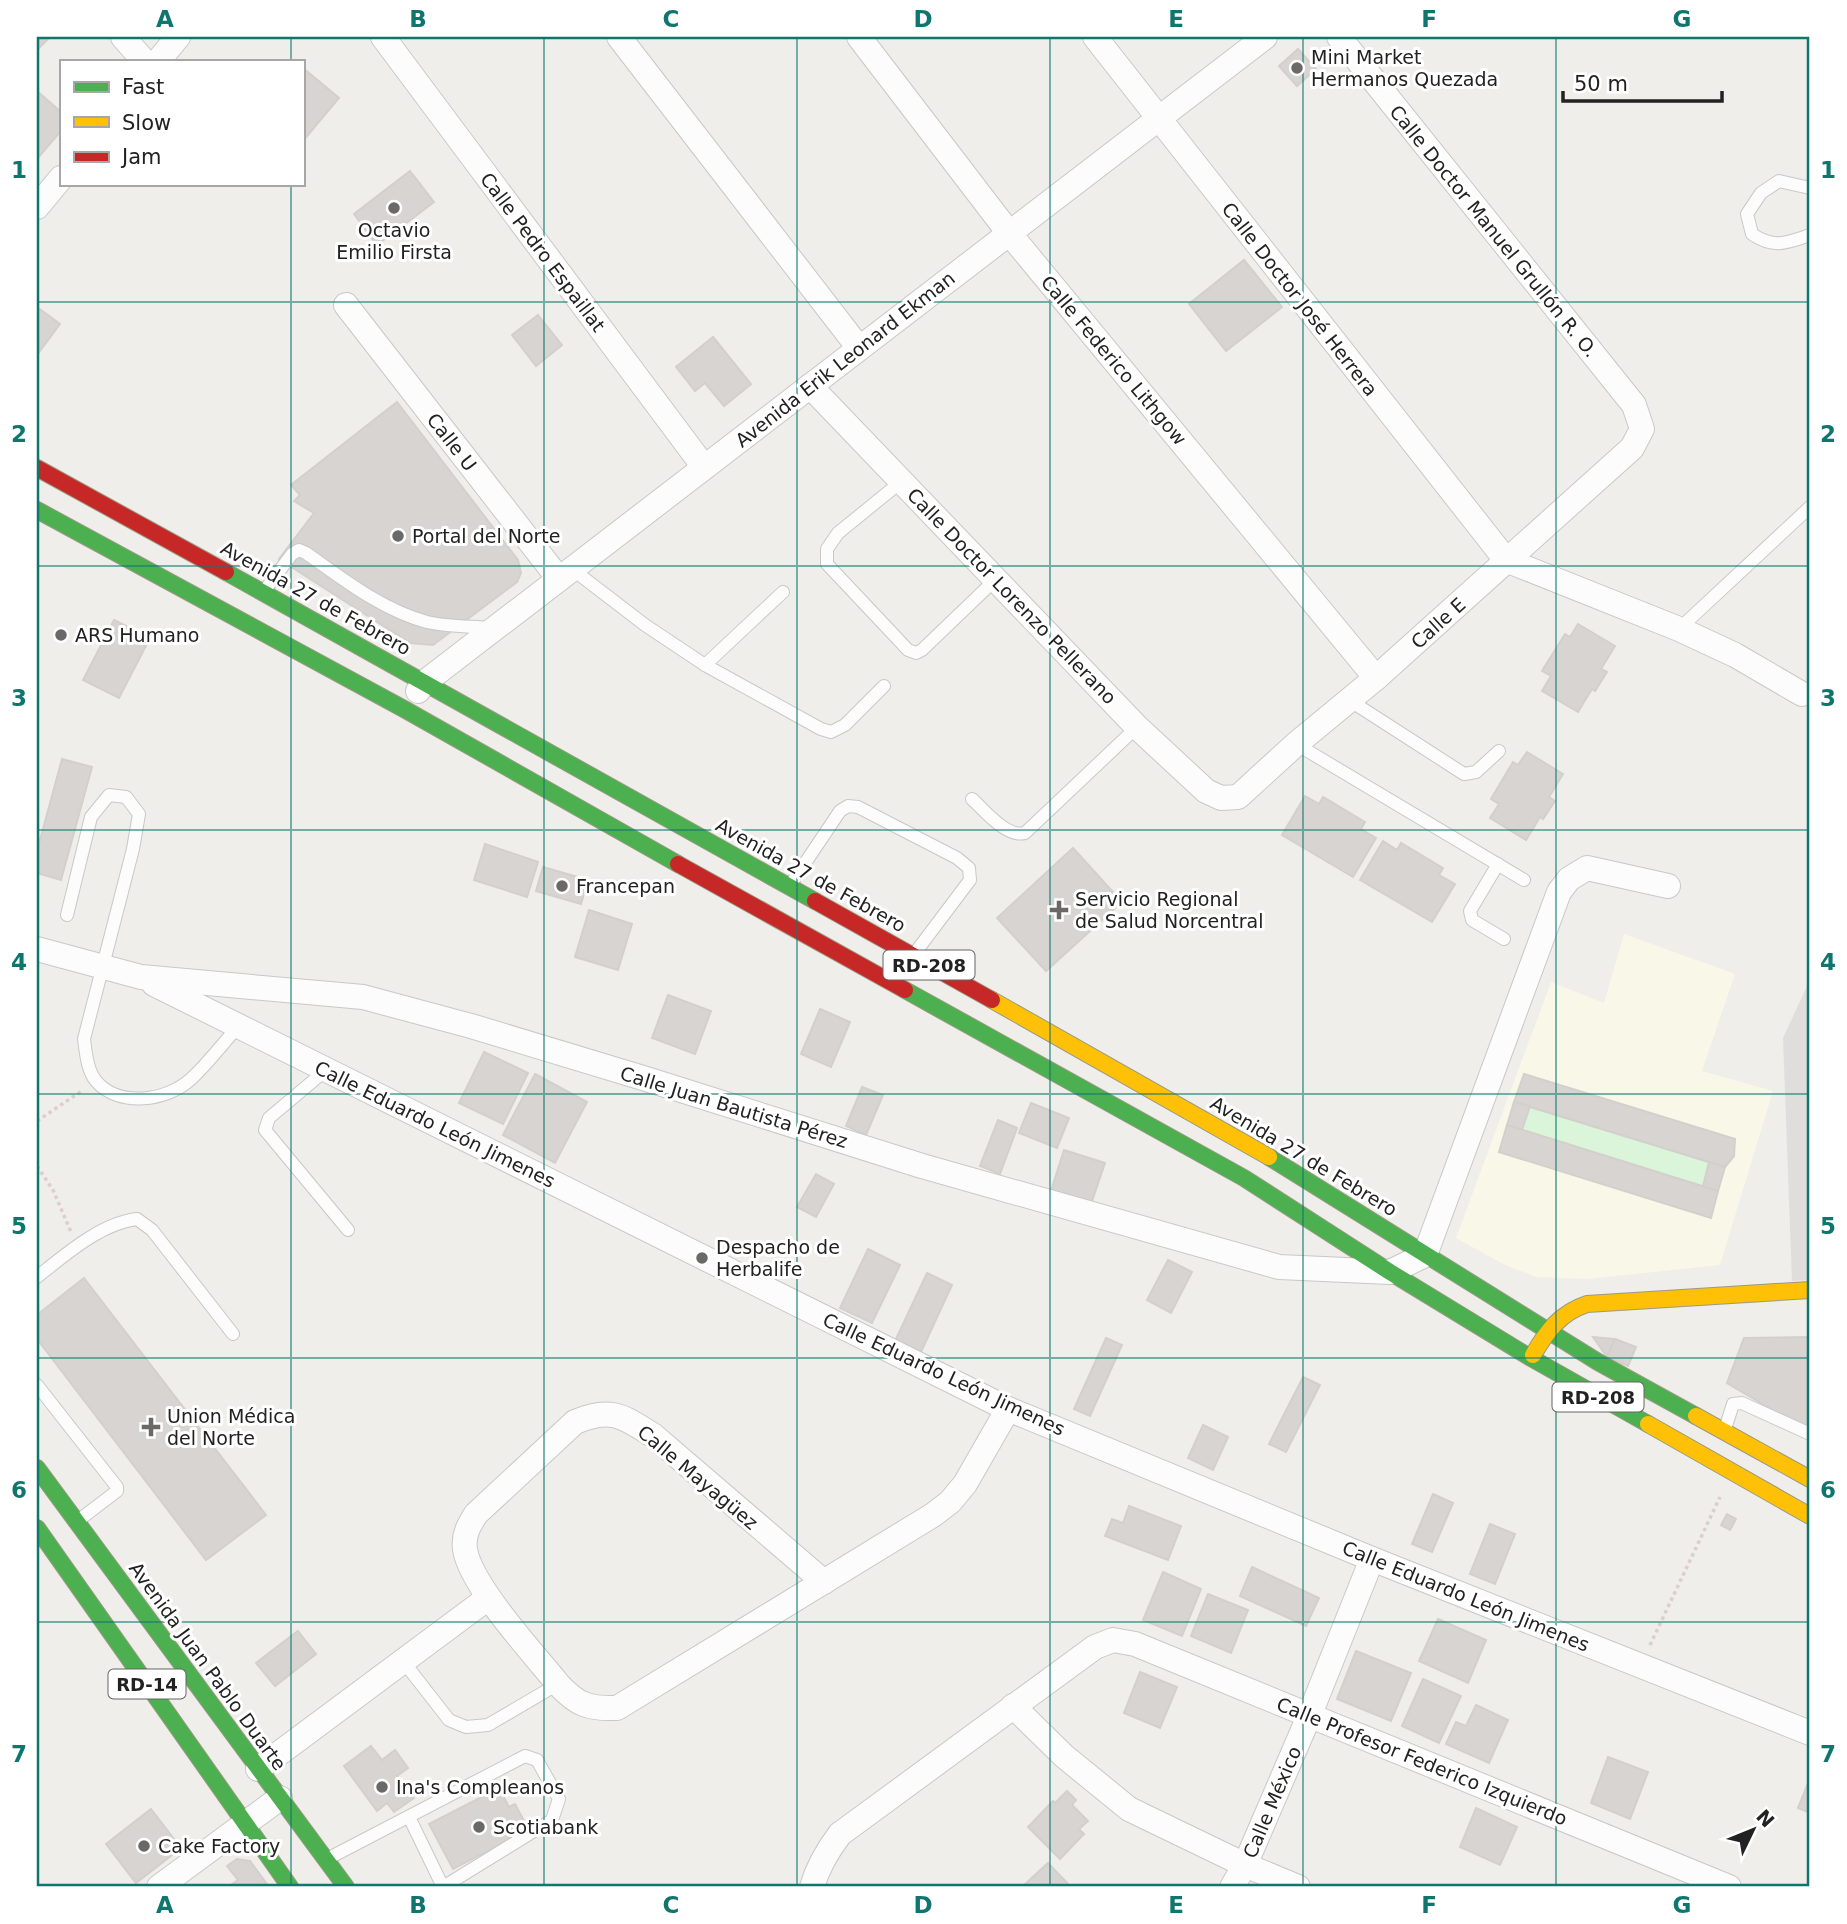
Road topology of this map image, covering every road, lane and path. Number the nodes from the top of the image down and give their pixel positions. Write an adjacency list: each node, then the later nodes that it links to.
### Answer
1 (123, 37): 9 (street)
2 (178, 37): 10 (street)
3 (383, 37): 21 (street, Calle Pedro Espaillat)
4 (619, 37): 18 (street)
5 (859, 37): 15 (street, Calle Federico Lithgow)
6 (1095, 37): 11 (street, Calle Doctor José Herrera)
7 (1265, 37): 11 (street, Avenida Erik Leonard Ekman)
8 (1339, 37): 20 (street, Calle Doctor Manuel Grullón R. O.)
9 (143, 60)
10 (159, 60)
11 (1157, 119): 15 (street, Avenida Erik Leonard Ekman); 26 (street, Calle Doctor José Herrera)
12 (60, 179): 14 (street)
13 (1810, 188): 16 (lane)
14 (37, 205)
15 (1009, 233): 18 (street, Avenida Erik Leonard Ekman); 34 (street, Calle Federico Lithgow)
16 (1810, 235)
17 (346, 305): 27 (street, Calle U)
18 (859, 348): 19 (street, Avenida Erik Leonard Ekman)
19 (810, 386): 21 (street, Avenida Erik Leonard Ekman); 23 (street, Calle Doctor Lorenzo Pellerano)
20 (1642, 429): 26 (street, Calle E)
21 (705, 467): 27 (street, Avenida Erik Leonard Ekman)
22 (37, 468): 30 (main road, Avenida 27 de Febrero / RD-208)
23 (902, 481): 28 (street, Calle Doctor Lorenzo Pellerano); 28 (lane)
24 (1810, 507): 32 (lane)
25 (37, 510): 39 (main road, RD-208)
26 (1507, 560): 32 (street); 34 (street, Calle E)
27 (565, 574): 31 (street, Avenida Erik Leonard Ekman); 33 (lane)
28 (996, 579): 40 (street, Calle Doctor Lorenzo Pellerano)
29 (783, 592): 33 (lane)
30 (263, 593): 31 (lane); 35 (main road, Avenida 27 de Febrero / RD-208)
31 (495, 628): 35 (street, Avenida Erik Leonard Ekman)
32 (1679, 629): 37 (street)
33 (705, 664): 36 (lane)
34 (1377, 678): 38 (street, Calle E)
35 (425, 682): 39 (street, Avenida Erik Leonard Ekman); 48 (main road, Avenida 27 de Febrero / RD-208)
36 (884, 686)
37 (1802, 694)
38 (1349, 699): 41 (street, Calle E); 42 (lane)
39 (404, 709): 63 (main road, RD-208)
40 (1138, 727): 43 (street, Calle Doctor Lorenzo Pellerano); 44 (lane)
41 (1296, 744): 43 (street, Calle E); 45 (lane)
42 (1499, 751)
43 (1221, 798)
44 (972, 799)
45 (1497, 864): 46 (lane); 50 (lane)
46 (1524, 880)
47 (1668, 886): 62 (street)
48 (790, 887): 52 (main road, Avenida 27 de Febrero / RD-208); 52 (lane)
49 (66, 915): 53 (lane)
50 (1504, 939)
51 (37, 949): 53 (street, Calle Juan Bautista Pérez)
52 (913, 956): 62 (main road, Avenida 27 de Febrero / RD-208)
53 (101, 967): 54 (street, Calle Juan Bautista Pérez); 57 (lane)
54 (141, 977): 55 (street, Calle Eduardo León Jimenes); 63 (street, Calle Juan Bautista Pérez)
55 (239, 1026): 56 (street, Calle Eduardo León Jimenes); 57 (lane)
56 (326, 1070): 60 (lane); 70 (street, Calle Eduardo León Jimenes)
57 (96, 1081): 58 (path)
58 (37, 1121)
59 (37, 1166): 61 (path)
60 (348, 1230)
61 (77, 1245): 64 (lane); 67 (lane)
62 (1425, 1255): 63 (street, Calle Juan Bautista Pérez); 66 (main road, Avenida 27 de Febrero / RD-208)
63 (1390, 1272): 68 (main road, RD-208)
64 (37, 1277)
65 (1810, 1290): 66 (main road)
66 (1547, 1330): 68 (main road); 71 (main road, Avenida 27 de Febrero / RD-208)
67 (233, 1334)
68 (1531, 1358): 74 (main road, RD-208)
69 (37, 1385): 78 (lane)
70 (1008, 1409): 79 (street, Calle Eduardo León Jimenes); 80 (street, Calle Mayagüez)
71 (1724, 1432): 72 (lane); 75 (main road, Avenida 27 de Febrero / RD-208)
72 (1810, 1434)
73 (37, 1468): 78 (main road, Avenida Juan Pablo Duarte / RD-14)
74 (1732, 1473): 76 (main road, RD-208); 83 (path)
75 (1810, 1479)
76 (1810, 1516)
77 (37, 1528): 78 (main road, Avenida Juan Pablo Duarte)
78 (62, 1533): 88 (main road, Avenida Juan Pablo Duarte / RD-14); 91 (main road, Avenida Juan Pablo Duarte / RD-14)
79 (1372, 1559): 83 (street, Calle Eduardo León Jimenes); 86 (street, Calle México)
80 (824, 1583): 81 (street, Calle Mayagüez); 84 (street, Calle Mayagüez)
81 (488, 1598): 82 (street); 84 (street, Calle Mayagüez)
82 (403, 1661): 84 (lane); 88 (street)
83 (1640, 1665): 87 (street, Calle Eduardo León Jimenes)
84 (558, 1684)
85 (1013, 1706): 86 (street, Calle Profesor Federico Izquierdo); 93 (street); 98 (street)
86 (1310, 1714): 93 (street, Calle México); 101 (street, Calle Profesor Federico Izquierdo)
87 (1810, 1733)
88 (258, 1769): 89 (main road, Avenida Juan Pablo Duarte / RD-14)
89 (280, 1798): 91 (street); 92 (main road, Avenida Juan Pablo Duarte / RD-14)
90 (409, 1817): 92 (lane); 97 (lane); 97 (lane)
91 (245, 1823): 94 (street); 95 (main road, Avenida Juan Pablo Duarte / RD-14)
92 (325, 1860): 96 (main road, Avenida Juan Pablo Duarte / RD-14)
93 (1245, 1865): 99 (street, Calle México); 100 (street)
94 (159, 1887)
95 (290, 1887)
96 (346, 1887)
97 (443, 1887)
98 (812, 1887)
99 (1232, 1887)
100 (1298, 1887)
101 (1729, 1887)

